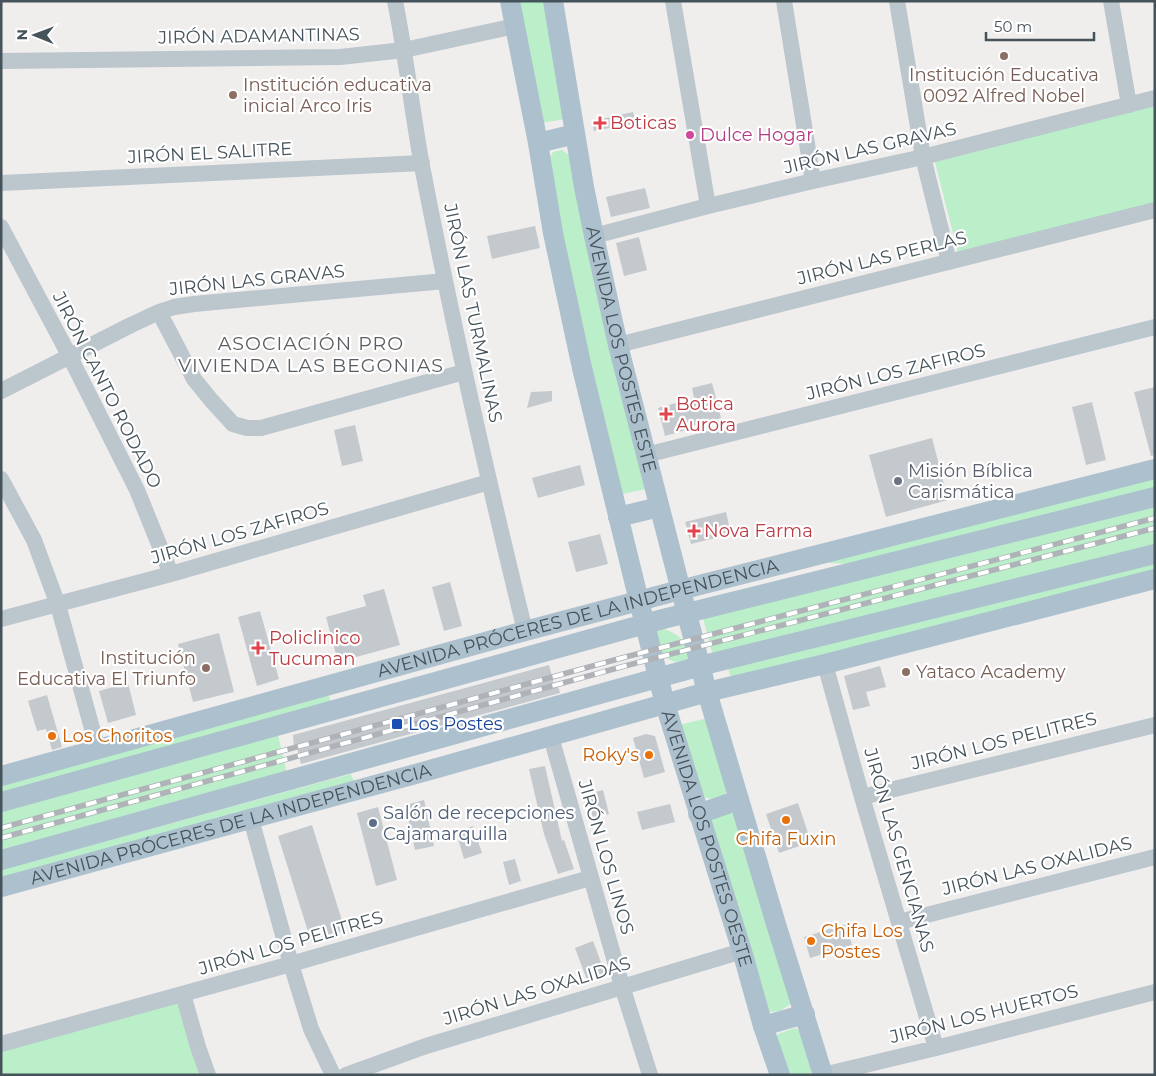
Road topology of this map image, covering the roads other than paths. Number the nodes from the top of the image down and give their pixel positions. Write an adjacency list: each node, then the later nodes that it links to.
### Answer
1 (395, 1): 9 (street, JIRÓN LAS TURMALINAS)
2 (510, 1): 8 (main road)
3 (553, 1): 13 (main road, AVENIDA LOS POSTES ESTE)
4 (673, 1): 19 (street)
5 (784, 1): 17 (street)
6 (897, 1): 15 (street)
7 (1111, 1): 12 (street)
8 (515, 26): 9 (street, JIRÓN ADAMANTINAS); 14 (main road)
9 (404, 50): 10 (street, JIRÓN ADAMANTINAS); 16 (street, JIRÓN LAS TURMALINAS)
10 (1, 61)
11 (1155, 98): 12 (street, JIRÓN LAS GRAVAS)
12 (1129, 105): 15 (street, JIRÓN LAS GRAVAS)
13 (576, 134): 14 (main road); 22 (main road, AVENIDA LOS POSTES ESTE)
14 (538, 143): 37 (main road)
15 (923, 158): 17 (street, JIRÓN LAS GRAVAS); 23 (street)
16 (422, 163): 18 (street, JIRÓN EL SALITRE); 24 (street, JIRÓN LAS TURMALINAS)
17 (813, 181): 19 (street, JIRÓN LAS GRAVAS)
18 (1, 183)
19 (708, 206): 22 (street, JIRÓN LAS GRAVAS)
20 (1155, 210): 23 (street, JIRÓN LAS PERLAS)
21 (1, 227): 28 (street, JIRÓN CANTO RODADO)
22 (594, 236): 27 (main road, AVENIDA LOS POSTES ESTE)
23 (948, 262): 27 (street, JIRÓN LAS PERLAS)
24 (445, 282): 25 (street, JIRÓN LAS GRAVAS); 29 (street, JIRÓN LAS TURMALINAS)
25 (159, 312): 28 (street, JIRÓN LAS GRAVAS); 29 (street)
26 (1155, 327): 31 (street, JIRÓN LOS ZAFIROS)
27 (618, 345): 31 (main road, AVENIDA LOS POSTES ESTE)
28 (69, 356): 30 (street, JIRÓN LAS GRAVAS); 39 (street, JIRÓN CANTO RODADO)
29 (464, 372): 34 (street, JIRÓN LAS TURMALINAS)
30 (1, 391)
31 (646, 454): 36 (main road, AVENIDA LOS POSTES ESTE)
32 (1155, 469): 41 (main road, AVENIDA PRÓCERES DE LA INDEPENDENCIA)
33 (1, 479): 43 (street)
34 (489, 482): 39 (street, JIRÓN LOS ZAFIROS); 47 (street, JIRÓN LAS TURMALINAS)
35 (1155, 497): 44 (main road, AVENIDA PRÓCERES DE LA INDEPENDENCIA)
36 (659, 507): 37 (main road); 41 (main road, AVENIDA LOS POSTES ESTE)
37 (618, 517): 42 (main road)
38 (1155, 554): 49 (main road, AVENIDA PRÓCERES DE LA INDEPENDENCIA)
39 (171, 574): 43 (street, JIRÓN LOS ZAFIROS)
40 (1155, 579): 48 (main road, AVENIDA PRÓCERES DE LA INDEPENDENCIA)
41 (680, 590): 42 (main road, AVENIDA PRÓCERES DE LA INDEPENDENCIA); 44 (main road, AVENIDA LOS POSTES ESTE)
42 (639, 601): 46 (main road, AVENIDA LOS POSTES OESTE); 47 (main road, AVENIDA PRÓCERES DE LA INDEPENDENCIA)
43 (58, 605): 45 (street, JIRÓN LOS ZAFIROS); 55 (street)
44 (686, 613): 46 (main road, AVENIDA PRÓCERES DE LA INDEPENDENCIA); 49 (main road, AVENIDA LOS POSTES ESTE)
45 (1, 619)
46 (645, 624): 50 (main road, AVENIDA LOS POSTES OESTE); 59 (main road, AVENIDA PRÓCERES DE LA INDEPENDENCIA)
47 (525, 631): 55 (main road, AVENIDA PRÓCERES DE LA INDEPENDENCIA)
48 (825, 664): 51 (main road, AVENIDA PRÓCERES DE LA INDEPENDENCIA); 57 (street, JIRÓN LAS GENCIANAS)
49 (700, 666): 50 (main road, AVENIDA PRÓCERES DE LA INDEPENDENCIA); 51 (main road, AVENIDA LOS POSTES ESTE)
50 (658, 678): 52 (main road, AVENIDA LOS POSTES OESTE); 63 (main road, AVENIDA PRÓCERES DE LA INDEPENDENCIA)
51 (707, 692): 52 (main road, AVENIDA PRÓCERES DE LA INDEPENDENCIA); 58 (main road)
52 (665, 704): 54 (main road, AVENIDA PRÓCERES DE LA INDEPENDENCIA); 60 (main road, AVENIDA LOS POSTES OESTE)
53 (1155, 725): 57 (street, JIRÓN LOS PELITRES)
54 (551, 737): 61 (main road, AVENIDA PRÓCERES DE LA INDEPENDENCIA); 64 (street, JIRÓN LOS LINOS)
55 (98, 750): 56 (main road, AVENIDA PRÓCERES DE LA INDEPENDENCIA)
56 (1, 776)
57 (862, 797): 66 (street, JIRÓN LAS GENCIANAS)
58 (739, 800): 60 (main road); 72 (main road)
59 (1, 802)
60 (698, 814): 67 (main road, AVENIDA LOS POSTES OESTE)
61 (251, 819): 65 (main road, AVENIDA PRÓCERES DE LA INDEPENDENCIA); 68 (street)
62 (1155, 857): 66 (street, JIRÓN LAS OXALIDAS)
63 (1, 860)
64 (590, 878): 68 (street, JIRÓN LOS PELITRES); 69 (street, JIRÓN LOS LINOS)
65 (1, 886)
66 (899, 922): 75 (street, JIRÓN LAS GENCIANAS)
67 (742, 951): 69 (street, JIRÓN LAS OXALIDAS); 73 (main road, AVENIDA LOS POSTES OESTE)
68 (291, 964): 71 (street, JIRÓN LOS PELITRES); 77 (street)
69 (622, 986): 78 (street, JIRÓN LAS OXALIDAS); 79 (street, JIRÓN LOS LINOS)
70 (1155, 992): 75 (street, JIRÓN LOS HUERTOS)
71 (184, 994): 74 (street, JIRÓN LOS PELITRES); 76 (street)
72 (805, 1014): 73 (main road); 81 (main road)
73 (764, 1026): 80 (main road, AVENIDA LOS POSTES OESTE)
74 (1, 1044)
75 (936, 1048): 81 (street, JIRÓN LOS HUERTOS)
76 (208, 1075)
77 (333, 1075)
78 (346, 1075)
79 (650, 1075)
80 (780, 1075)
81 (823, 1075)

